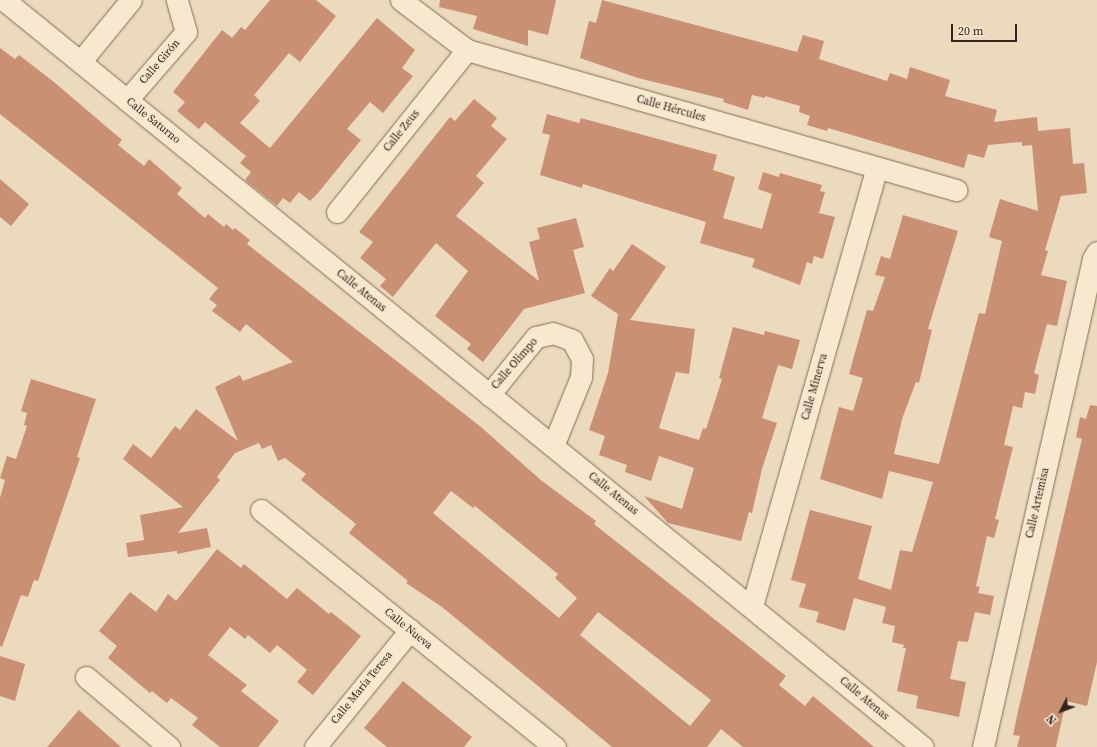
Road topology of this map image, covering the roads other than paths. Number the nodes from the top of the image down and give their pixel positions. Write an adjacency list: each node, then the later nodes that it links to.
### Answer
1 (4, 0): 6 (street, Calle Saturno)
2 (131, 0): 6 (street)
3 (178, 0): 7 (street, Calle Girón)
4 (401, 0): 5 (street, Calle Hércules)
5 (467, 50): 8 (street, Calle Hércules); 10 (street, Calle Zeus)
6 (80, 62): 7 (street, Calle Saturno)
7 (127, 100): 11 (street, Calle Saturno)
8 (877, 168): 9 (street, Calle Hércules); 16 (street, Calle Minerva)
9 (956, 190)
10 (337, 212)
11 (310, 242): 13 (street, Calle Atenas)
12 (1095, 255): 23 (street, Calle Artemisa)
13 (489, 395): 14 (street, Calle Atenas); 14 (street, Calle Olimpo)
14 (553, 446): 16 (street, Calle Atenas)
15 (261, 510): 17 (street, Calle Nueva)
16 (752, 606): 22 (street, Calle Atenas)
17 (410, 630): 20 (street, Calle María Teresa); 21 (street, Calle Nueva)
18 (86, 677): 19 (street)
19 (169, 747)
20 (315, 747)
21 (555, 747)
22 (923, 747)
23 (983, 747)

